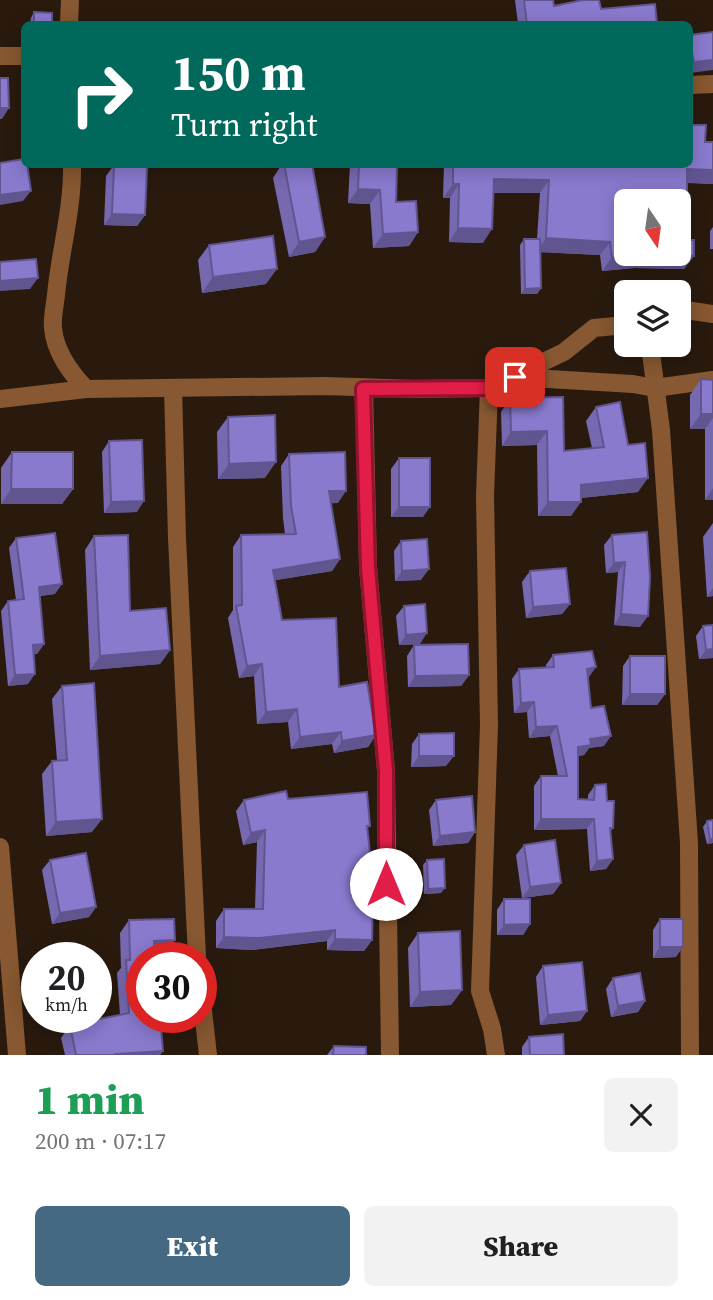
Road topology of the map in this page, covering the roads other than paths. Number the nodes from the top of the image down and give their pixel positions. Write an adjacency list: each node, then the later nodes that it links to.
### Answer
1 (70, 0): 2 (street)
2 (69, 21)
3 (0, 56): 4 (street)
4 (21, 56)
5 (713, 84): 6 (street)
6 (693, 85)
7 (72, 168): 17 (street)
8 (691, 311): 9 (street)
9 (713, 314)
10 (614, 327): 12 (street)
11 (653, 357): 16 (street)
12 (515, 377): 15 (street); 16 (street)
13 (713, 380): 16 (street)
14 (173, 388): 17 (street); 18 (street); 21 (street)
15 (489, 388): 18 (street); 26 (street)
16 (655, 388): 27 (street)
17 (86, 389): 19 (street)
18 (363, 389): 25 (street)
19 (0, 400)
20 (0, 848): 23 (street)
21 (196, 942)
22 (206, 1033): 24 (street)
23 (17, 1055)
24 (208, 1055)
25 (390, 1055)
26 (496, 1055)
27 (690, 1055)

